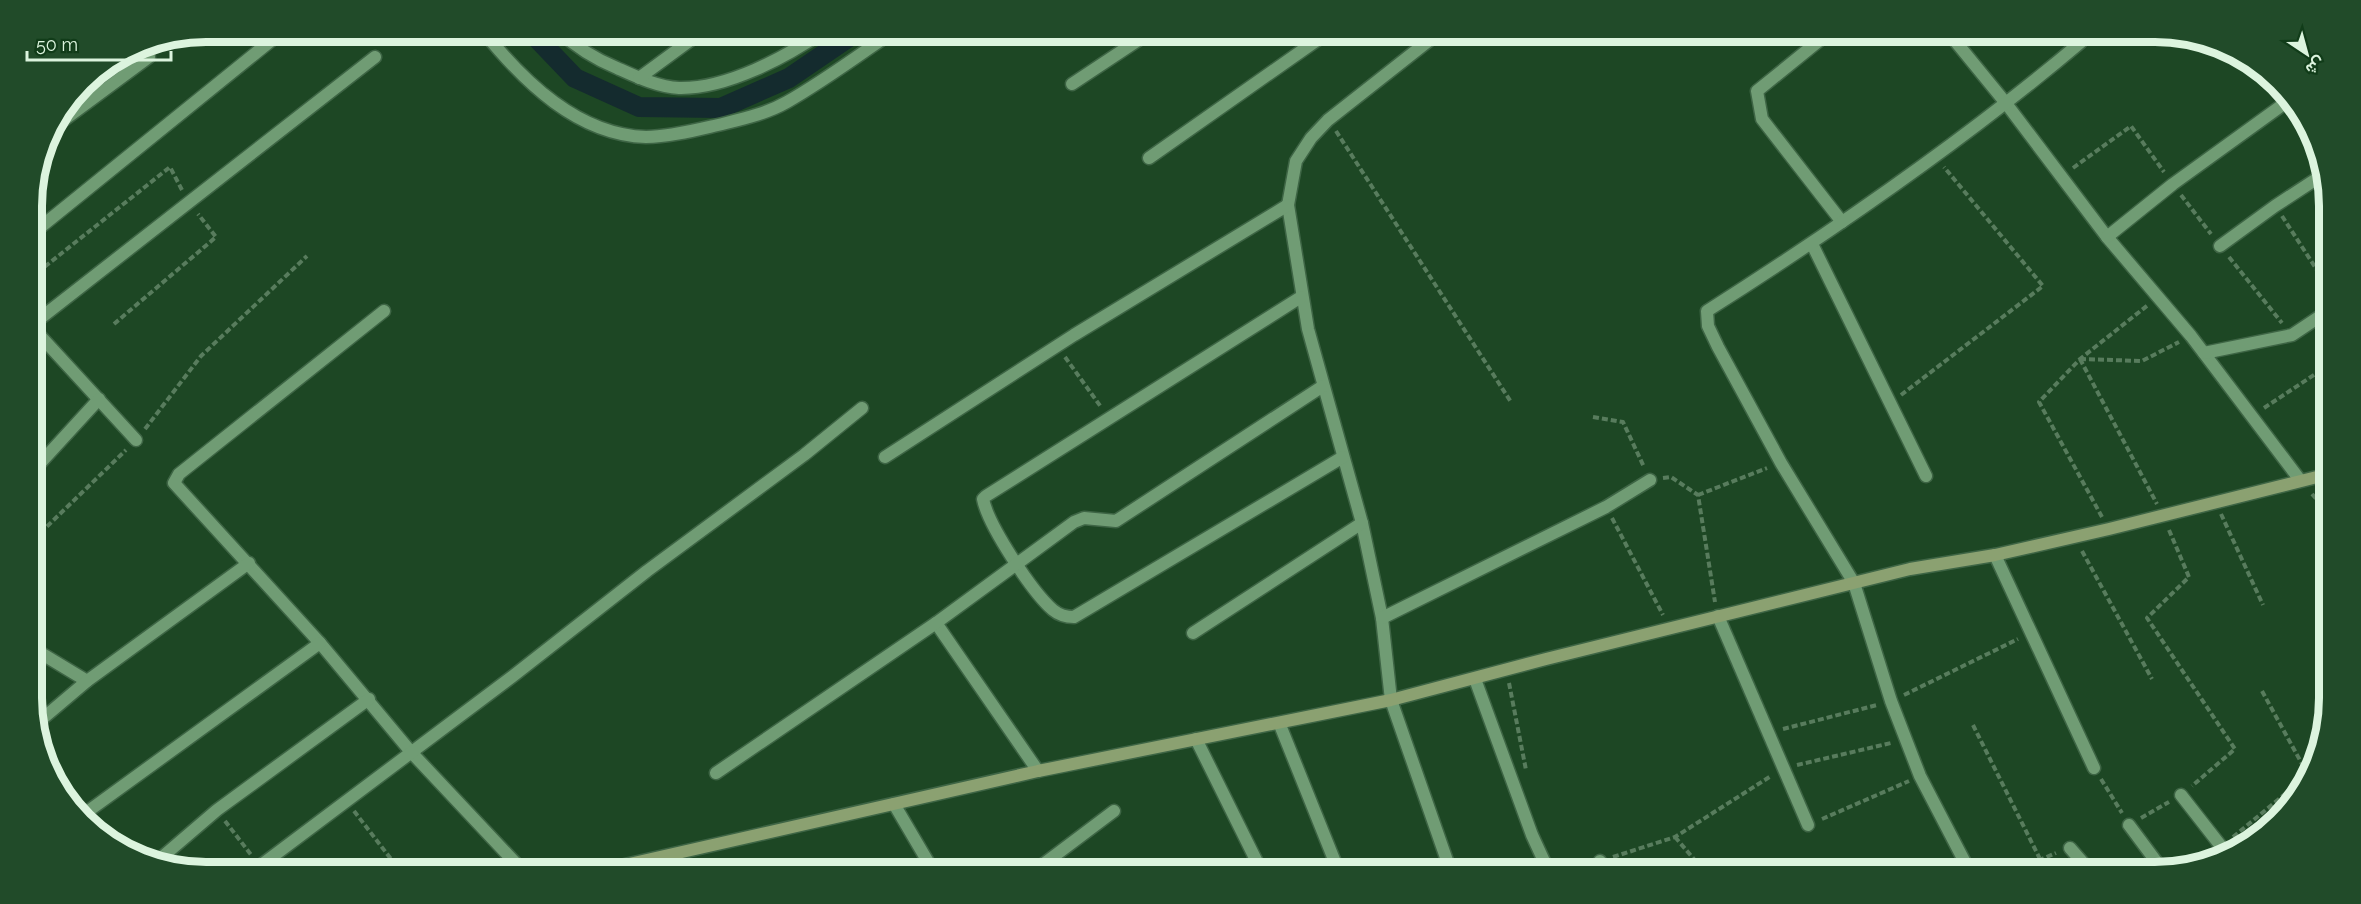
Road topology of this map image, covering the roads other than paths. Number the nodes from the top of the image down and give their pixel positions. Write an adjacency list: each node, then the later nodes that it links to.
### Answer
1 (272, 42): 24 (street)
2 (492, 42): 6 (street)
3 (572, 42): 15 (street)
4 (689, 42): 15 (street)
5 (807, 42): 15 (street)
6 (879, 42)
7 (1137, 42): 16 (street)
8 (1316, 42): 20 (street)
9 (1428, 42): 22 (street)
10 (1818, 42): 23 (street)
11 (1955, 42): 17 (street)
12 (2081, 42): 17 (street)
13 (149, 57): 19 (street)
14 (375, 57): 31 (street)
15 (639, 78)
16 (1072, 84)
17 (2006, 102): 23 (street); 25 (street)
18 (2283, 104): 25 (street)
19 (69, 116)
20 (1149, 158)
21 (2317, 179): 27 (street)
22 (1288, 205): 28 (street); 38 (street)
23 (1842, 222): 26 (street)
24 (42, 226)
25 (2107, 237): 33 (street)
26 (1812, 244): 41 (street); 49 (street)
27 (2220, 246)
28 (1301, 297): 34 (street); 48 (street)
29 (384, 311): 47 (street)
30 (2319, 317): 33 (street)
31 (42, 319)
32 (42, 336): 35 (street)
33 (2204, 353): 44 (street)
34 (1323, 386): 39 (street); 48 (street)
35 (99, 399): 37 (street); 40 (street)
36 (862, 408): 63 (street)
37 (136, 440)
38 (885, 457)
39 (1342, 458): 45 (street); 48 (street)
40 (42, 461)
41 (1926, 476)
42 (2319, 476): 44 (street)
43 (1650, 480): 51 (street)
44 (2300, 480): 46 (street)
45 (1362, 523): 51 (street); 53 (street)
46 (1995, 555): 49 (street); 64 (street)
47 (249, 563): 54 (street); 57 (street)
48 (1017, 564): 52 (street)
49 (1854, 584): 50 (street); 85 (street)
50 (1718, 616): 56 (street); 71 (street)
51 (1382, 618): 59 (street)
52 (936, 623): 65 (street); 66 (street)
53 (1193, 633)
54 (320, 643): 58 (street); 69 (street)
55 (42, 654): 57 (street)
56 (1475, 679): 59 (street); 84 (street)
57 (87, 681): 60 (street)
58 (369, 699): 63 (street); 75 (street)
59 (1391, 700): 61 (street); 83 (street)
60 (43, 718)
61 (1280, 724): 62 (street); 82 (street)
62 (1196, 739): 65 (street); 81 (street)
63 (411, 752): 76 (street); 77 (street)
64 (2094, 768)
65 (1038, 771): 68 (street)
66 (716, 773)
67 (2181, 795): 74 (street)
68 (894, 804): 78 (street); 79 (street)
69 (88, 811)
70 (1114, 811): 80 (street)
71 (1808, 825)
72 (2129, 825): 87 (street)
73 (2070, 848): 86 (street)
74 (2222, 849)
75 (163, 856)
76 (265, 862)
77 (515, 862)
78 (638, 862)
79 (928, 862)
80 (1046, 862)
81 (1257, 862)
82 (1335, 862)
83 (1448, 862)
84 (1544, 862)
85 (1965, 862)
86 (2082, 862)
87 (2157, 862)

